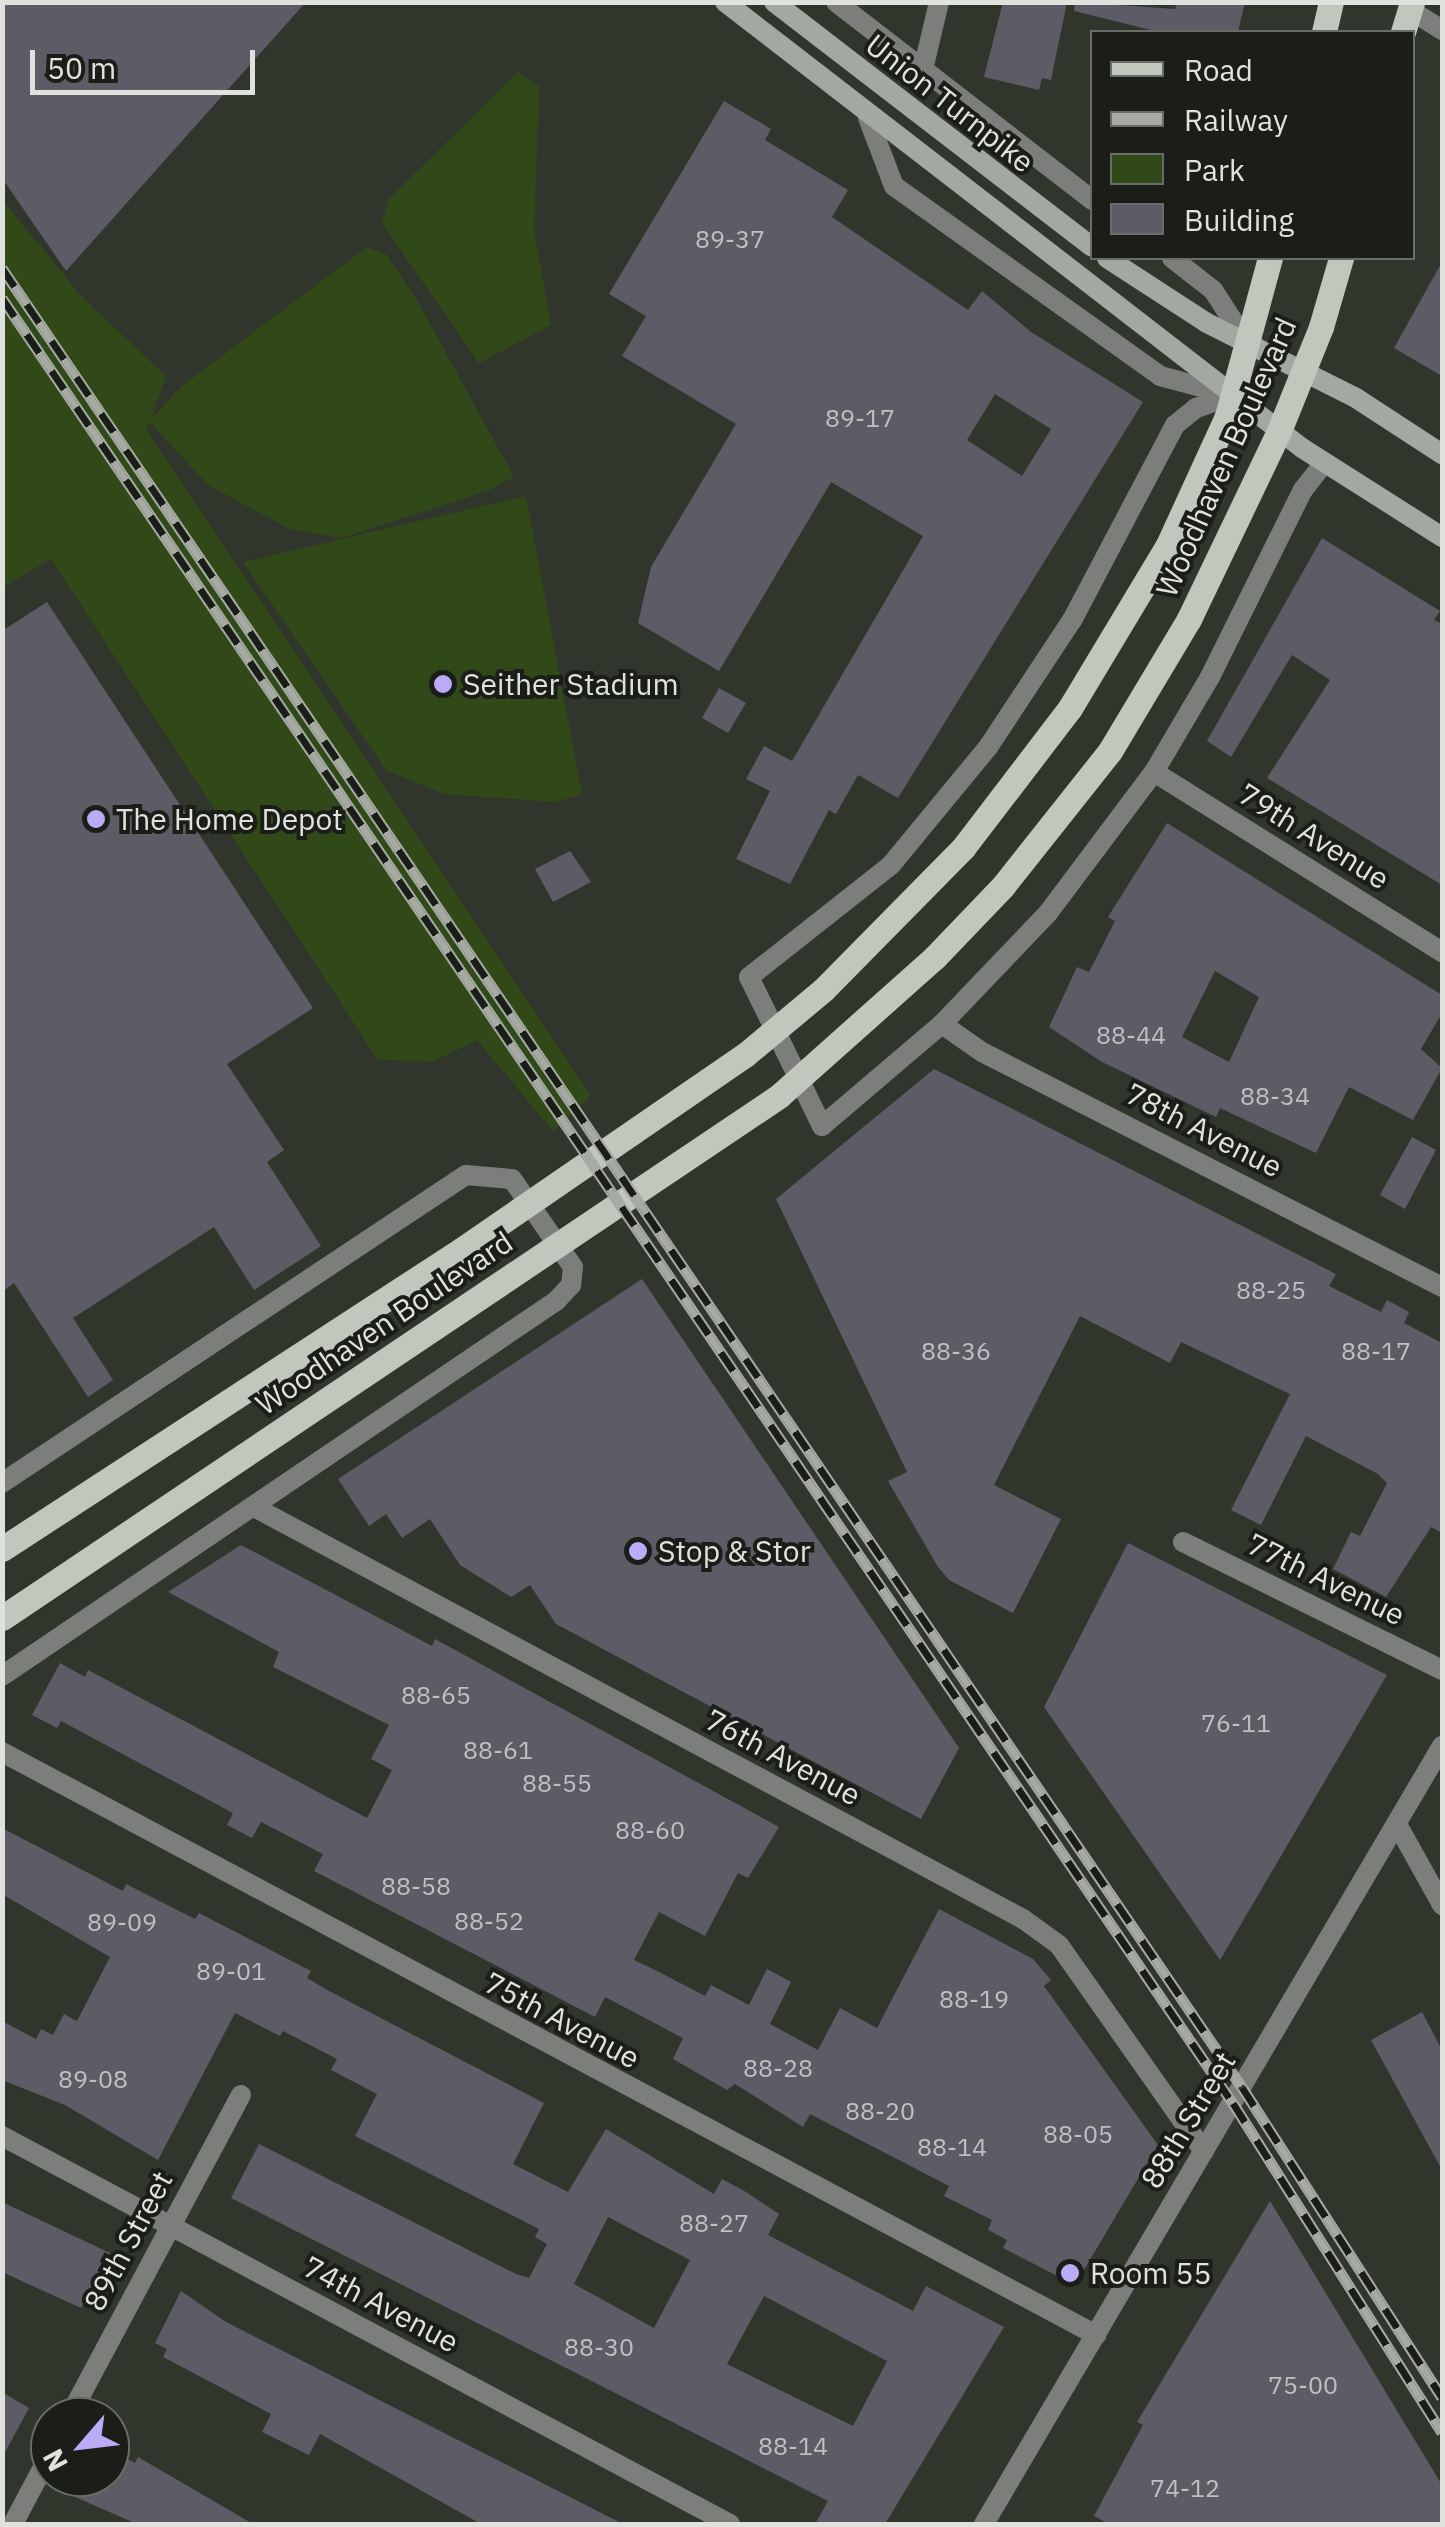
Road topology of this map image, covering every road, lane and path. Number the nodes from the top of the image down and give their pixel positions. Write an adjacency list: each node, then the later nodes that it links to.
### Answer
1 (725, 2): 10 (main road, Union Turnpike)
2 (774, 2): 12 (main road, Union Turnpike)
3 (836, 2): 9 (street, Union Turnpike)
4 (939, 2): 9 (street)
5 (1331, 2): 7 (main road)
6 (1408, 15): 8 (street)
7 (1324, 30)
8 (1442, 30)
9 (922, 74): 11 (street, Union Turnpike)
10 (868, 118): 19 (main road, Union Turnpike); 19 (street, Union Turnpike)
11 (1090, 199)
12 (1090, 246)
13 (1110, 260): 17 (main road)
14 (1175, 260): 17 (street)
15 (1269, 260): 17 (main road, Woodhaven Boulevard)
16 (1339, 260): 18 (main road, Woodhaven Boulevard)
17 (1248, 344): 18 (main road); 19 (main road, Woodhaven Boulevard)
18 (1303, 372): 20 (main road, Woodhaven Boulevard); 21 (main road)
19 (1234, 395): 20 (main road, Union Turnpike); 26 (street, Woodhaven Boulevard); 31 (main road, Woodhaven Boulevard)
20 (1278, 430): 22 (main road, Union Turnpike); 32 (main road, Woodhaven Boulevard)
21 (1442, 454)
22 (1324, 463): 23 (main road, Union Turnpike); 24 (street, Woodhaven Boulevard)
23 (1442, 537)
24 (1154, 772): 25 (street, 79th Avenue); 26 (street, Woodhaven Boulevard)
25 (1442, 952)
26 (942, 1024): 27 (street, 78th Avenue)
27 (1442, 1286)
28 (2, 1484): 29 (street)
29 (254, 1507): 34 (street); 41 (street, 76th Avenue)
30 (1183, 1542): 33 (street, 77th Avenue)
31 (2, 1548)
32 (2, 1618)
33 (1442, 1670)
34 (2, 1676)
35 (1442, 1746): 37 (street, 88th Street)
36 (2, 1752): 43 (street, 75th Avenue)
37 (1397, 1824): 38 (street); 41 (street, 88th Street)
38 (1442, 1905)
39 (241, 2094): 42 (street, 89th Street)
40 (2, 2136): 42 (street, 74th Avenue)
41 (1204, 2151): 43 (street, 88th Street)
42 (170, 2225): 44 (street, 89th Street); 47 (street, 74th Avenue)
43 (1096, 2335): 48 (street, 88th Street)
44 (80, 2397)
45 (30, 2492): 46 (street)
46 (13, 2524)
47 (730, 2524)
48 (984, 2524)

